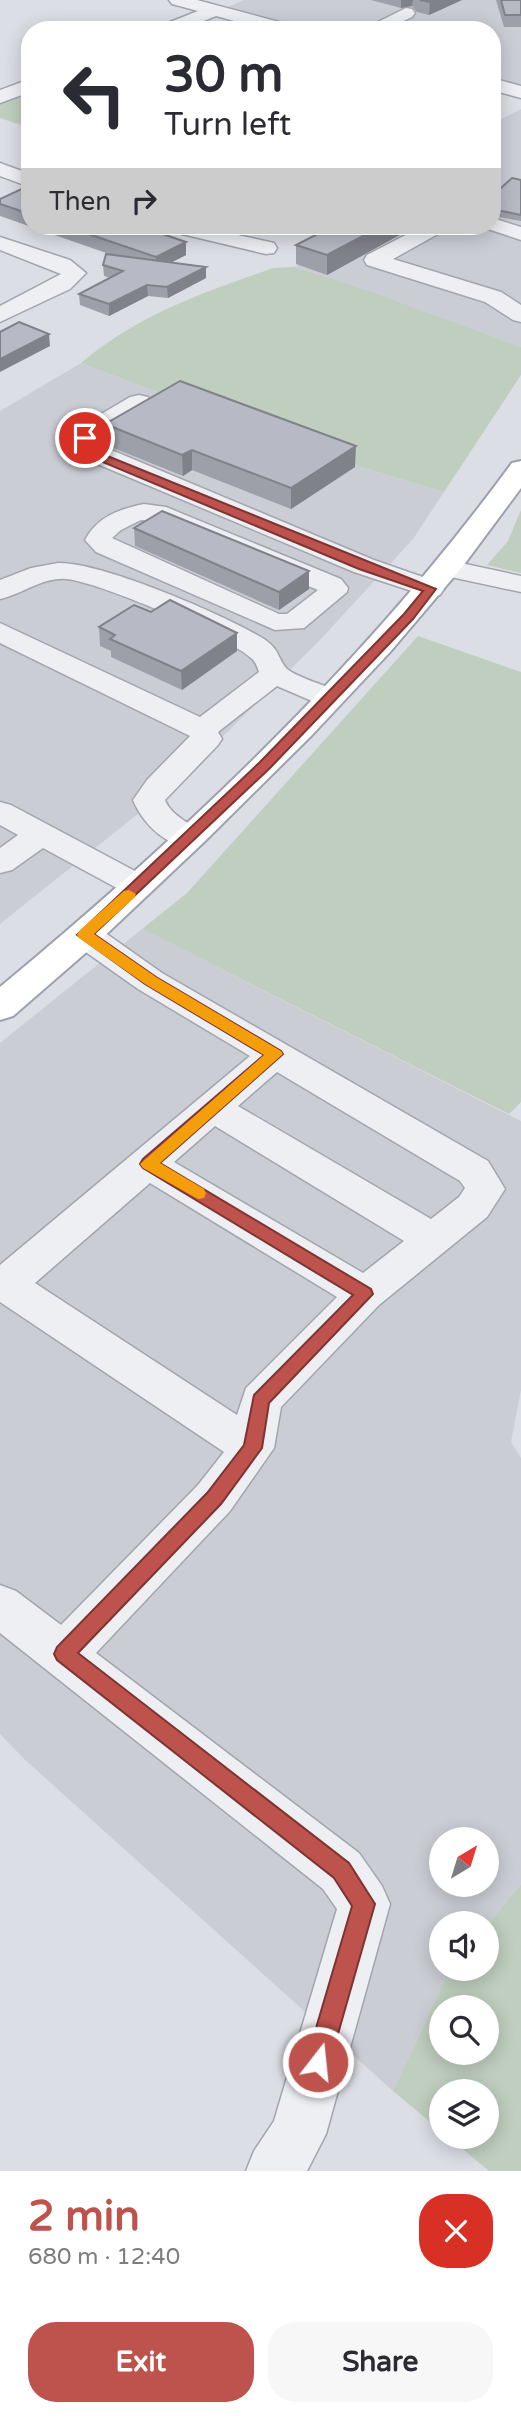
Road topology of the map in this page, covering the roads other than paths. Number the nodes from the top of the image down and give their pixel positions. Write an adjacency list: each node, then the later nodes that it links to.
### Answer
1 (178, 0): 2 (street)
2 (215, 10): 4 (street); 5 (street)
3 (406, 13): 6 (street)
4 (188, 21)
5 (255, 21)
6 (389, 21)
7 (501, 87): 9 (street)
8 (21, 89): 10 (street)
9 (521, 92)
10 (0, 97)
11 (0, 169): 12 (street)
12 (21, 177)
13 (501, 227): 14 (street)
14 (521, 233)
15 (211, 235): 18 (street)
16 (421, 235): 20 (street)
17 (0, 243): 19 (street)
18 (267, 248)
19 (0, 315)
20 (521, 315)
21 (139, 402): 23 (street)
22 (521, 469): 25 (main road)
23 (314, 546): 24 (street); 25 (street)
24 (286, 565): 24 (street)
25 (439, 579): 26 (street); 30 (main road)
26 (521, 584)
27 (0, 591): 29 (street)
28 (0, 632): 31 (street)
29 (274, 674): 30 (street); 31 (street)
30 (330, 698): 34 (main road)
31 (202, 730): 34 (street)
32 (0, 812): 33 (street)
33 (41, 834): 35 (street); 36 (street)
34 (188, 838): 36 (main road)
35 (0, 863)
36 (138, 886): 37 (main road)
37 (85, 935): 38 (main road); 39 (street)
38 (0, 1007)
39 (275, 1054): 40 (street); 42 (street)
40 (213, 1108): 41 (street); 42 (street)
41 (148, 1164): 43 (street); 44 (street)
42 (432, 1239): 44 (street)
43 (3, 1283): 45 (street)
44 (365, 1294): 45 (street)
45 (253, 1448): 47 (street)
46 (0, 1606): 47 (street)
47 (64, 1654): 48 (street)
48 (274, 2171)

